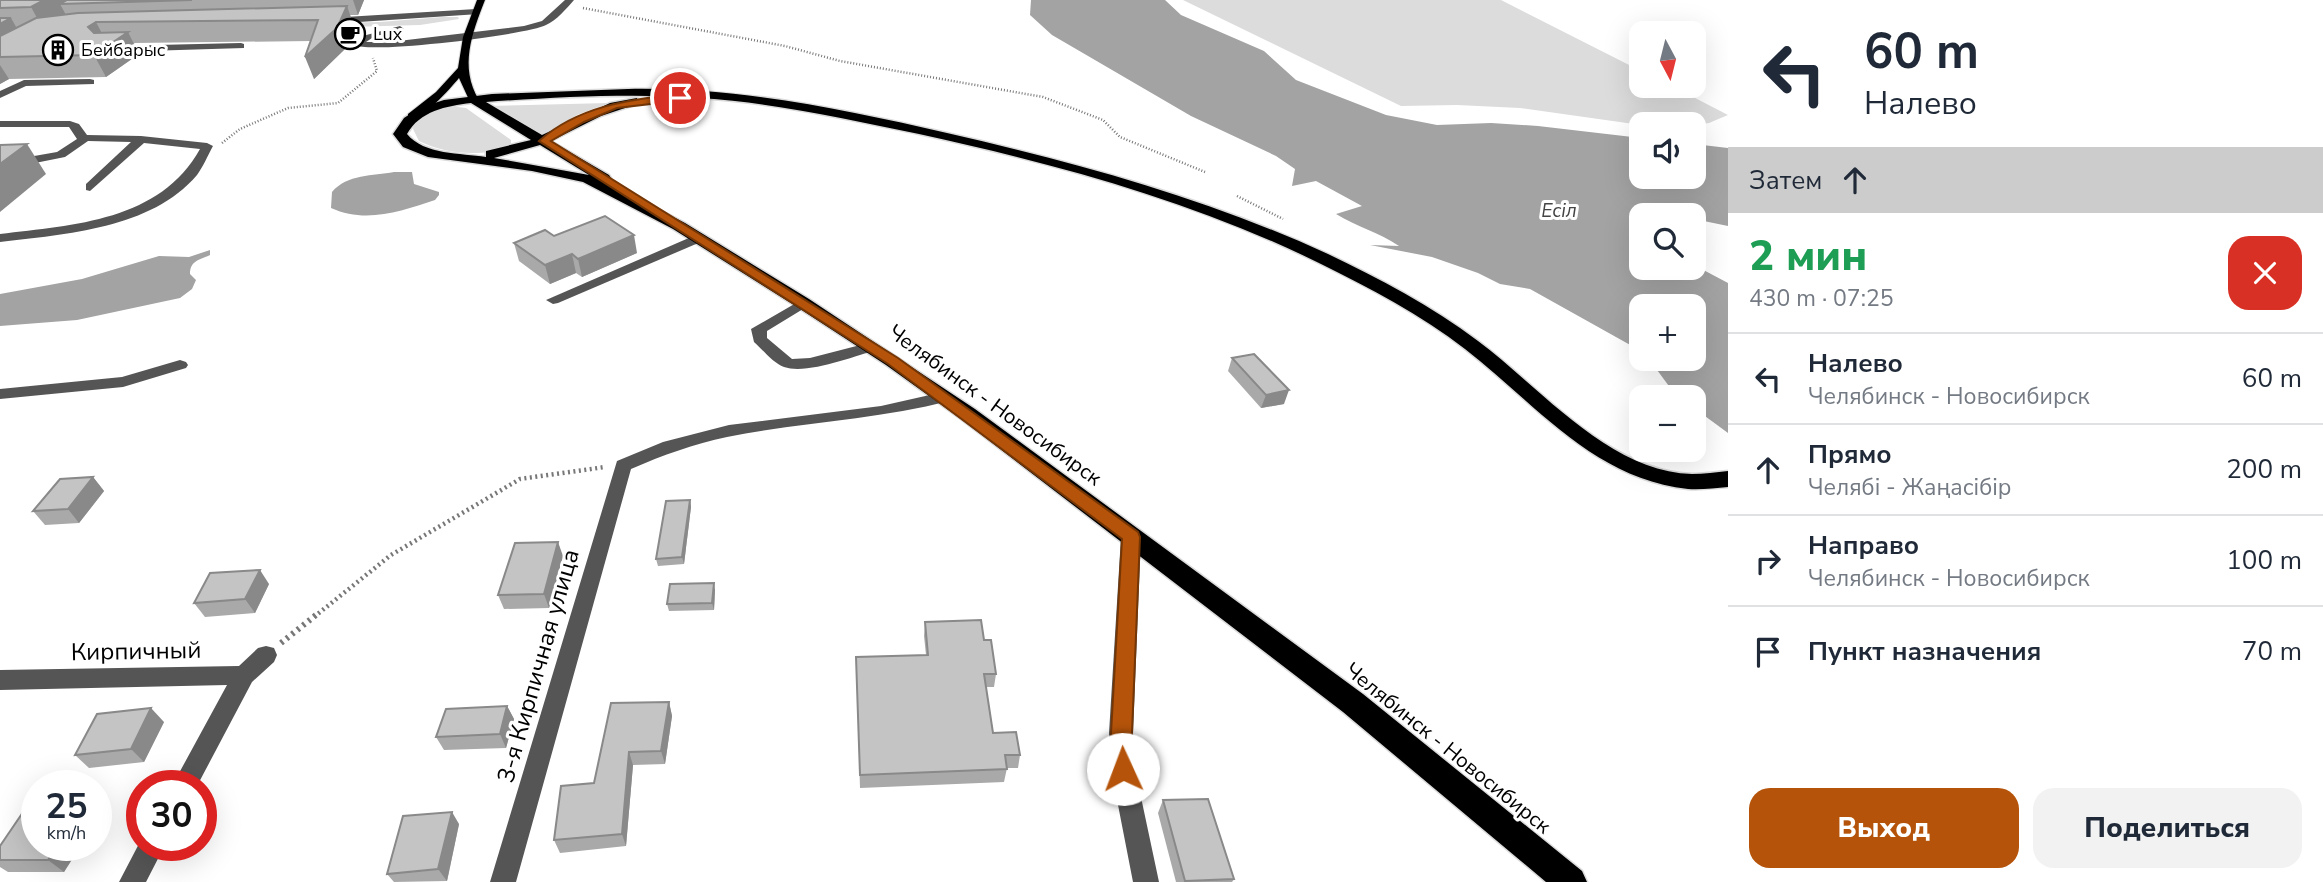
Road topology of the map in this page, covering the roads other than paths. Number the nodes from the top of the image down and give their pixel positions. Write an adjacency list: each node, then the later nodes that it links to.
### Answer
1 (481, 0): 3 (main road)
2 (568, 3): 7 (street)
3 (475, 18): 4 (street); 5 (street); 8 (main road)
4 (323, 22)
5 (452, 24)
6 (405, 28): 8 (street)
7 (530, 28): 8 (street); 9 (street)
8 (469, 35): 12 (main road)
9 (543, 38)
10 (106, 47): 11 (street)
11 (241, 47)
12 (461, 70): 14 (main road); 18 (main road)
13 (90, 82): 15 (street)
14 (465, 87): 16 (highway); 17 (main road)
15 (0, 95)
16 (523, 97): 17 (highway); 28 (highway)
17 (474, 100): 18 (highway); 20 (highway)
18 (412, 116): 25 (highway, Челябинск - Новосибирск)
19 (0, 124): 21 (street)
20 (517, 126): 23 (highway); 24 (highway)
21 (86, 138): 22 (street); 26 (street)
22 (141, 139): 27 (street); 30 (street)
23 (544, 141): 24 (highway); 28 (highway); 29 (highway)
24 (498, 153): 25 (highway)
25 (433, 154): 29 (highway, Челябинск - Новосибирск)
26 (3, 165)
27 (90, 187)
28 (1171, 195): 37 (highway)
29 (689, 232): 31 (street); 32 (highway, Челябинск - Новосибирск)
30 (0, 238)
31 (553, 300)
32 (803, 303): 33 (highway, Челябинск - Новосибирск); 33 (street)
33 (872, 347): 36 (highway, Челябинск - Новосибирск)
34 (180, 365): 35 (street)
35 (0, 394)
36 (943, 397): 38 (highway, Челябинск - Новосибирск); 45 (street, 3-я Кирпичная улица)
37 (1728, 479)
38 (1131, 537): 46 (street); 47 (highway, Челябинск - Новосибирск)
39 (267, 655): 40 (street)
40 (244, 675): 41 (street, Кирпичный); 42 (street)
41 (0, 680)
42 (193, 770)
43 (143, 861): 44 (street)
44 (132, 882)
45 (503, 882)
46 (1146, 882)
47 (1571, 882)

